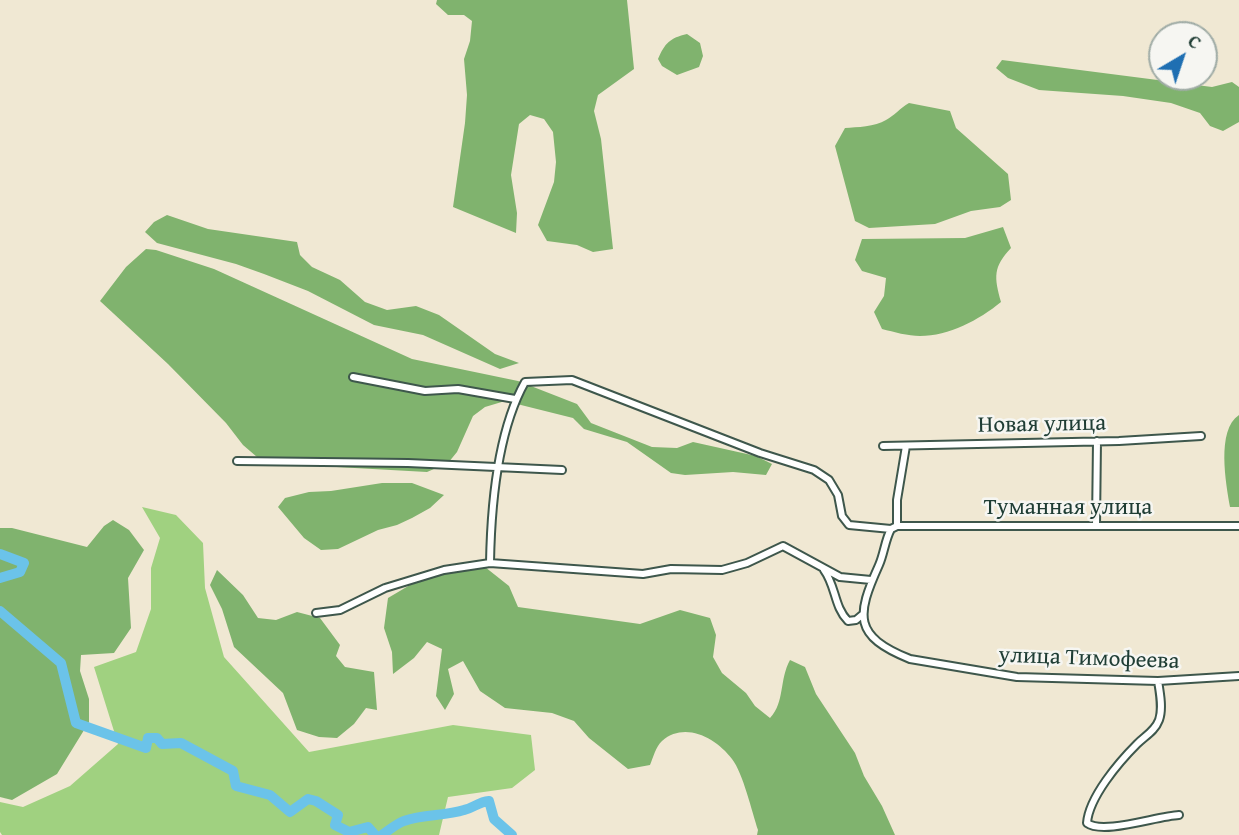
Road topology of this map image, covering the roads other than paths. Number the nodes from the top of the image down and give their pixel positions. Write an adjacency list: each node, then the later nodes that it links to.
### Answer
1 (353, 377): 2 (street)
2 (515, 400): 8 (street); 12 (street, Туманная улица)
3 (1201, 436): 4 (street, Новая улица)
4 (1097, 441): 6 (street, Новая улица); 10 (street)
5 (883, 446): 6 (street, Новая улица)
6 (906, 446): 12 (street)
7 (237, 461): 8 (street)
8 (499, 467): 9 (street); 13 (street)
9 (562, 470)
10 (1096, 525): 11 (street, Туманная улица); 12 (street, Туманная улица)
11 (1239, 526)
12 (894, 528): 15 (street)
13 (490, 563): 14 (street); 16 (street)
14 (821, 566): 15 (street); 17 (street)
15 (871, 580): 17 (street)
16 (316, 612)
17 (862, 614): 19 (street, улица Тимофеева)
18 (1239, 676): 19 (street, улица Тимофеева)
19 (1158, 681): 20 (street)
20 (1179, 815)

